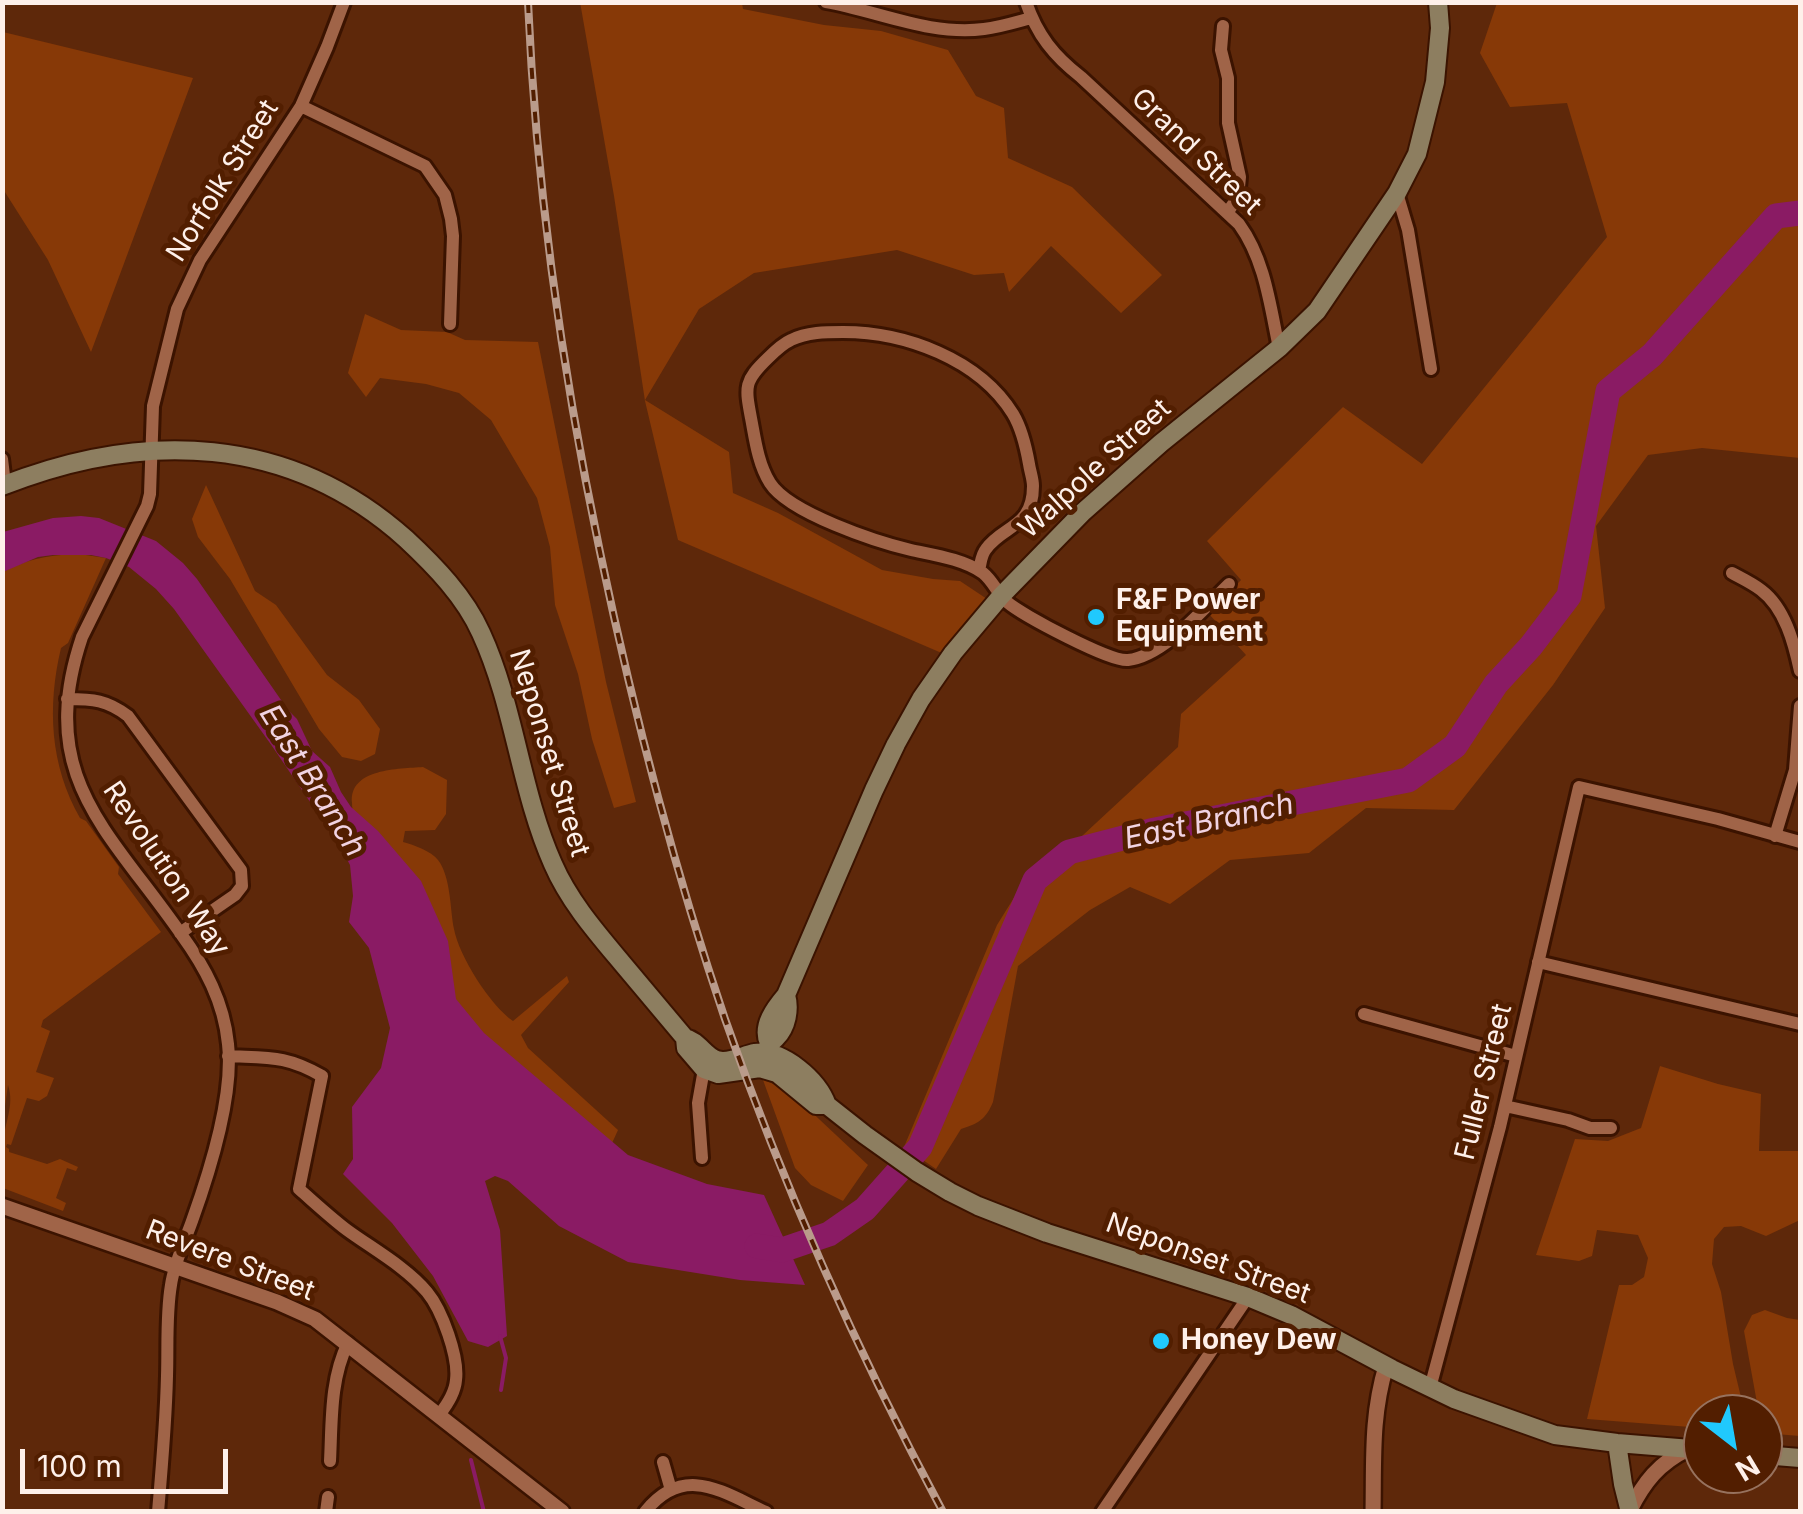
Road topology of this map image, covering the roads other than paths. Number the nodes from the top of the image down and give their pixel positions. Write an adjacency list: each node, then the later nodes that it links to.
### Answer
1 (344, 2): 7 (street, Norfolk Street)
2 (826, 2): 5 (street)
3 (1026, 2): 5 (street, Grand Street)
4 (1438, 2): 8 (main road, Walpole Street)
5 (1031, 18): 9 (street, Grand Street)
6 (1222, 26): 9 (street)
7 (301, 106): 10 (street); 13 (street, Norfolk Street)
8 (1397, 193): 11 (main road, Walpole Street); 12 (street)
9 (1227, 213): 11 (street, Grand Street)
10 (450, 324)
11 (1279, 348): 19 (main road, Walpole Street)
12 (1431, 369)
13 (151, 450): 15 (main road, Neponset Street); 21 (street, Revolution Way); 29 (main road, Neponset Street)
14 (2, 460): 15 (street)
15 (4, 485)
16 (980, 570): 16 (street); 19 (street)
17 (1732, 572): 20 (street)
18 (1228, 584): 19 (street)
19 (1001, 596): 30 (main road, Walpole Street)
20 (1800, 671)
21 (68, 700): 25 (street, Revolution Way); 25 (street)
22 (1800, 706): 23 (street)
23 (1776, 836): 24 (street); 26 (street, Fuller Street)
24 (1800, 842)
25 (180, 932): 31 (street, Revolution Way)
26 (1538, 962): 28 (street); 32 (street, Fuller Street)
27 (1364, 1014): 32 (street)
28 (1800, 1024)
29 (685, 1038): 30 (main road, Neponset Street); 33 (main road, Neponset Street)
30 (767, 1055): 33 (main road); 39 (main road, Neponset Street)
31 (228, 1056): 38 (street, Revolution Way); 43 (street)
32 (1516, 1056): 34 (street, Fuller Street)
33 (704, 1069): 36 (street)
34 (1505, 1106): 35 (street); 42 (street, Fuller Street)
35 (1611, 1128)
36 (702, 1158)
37 (2, 1206): 38 (street, Revere Street)
38 (176, 1266): 40 (street, Revere Street); 51 (street, Revolution Way)
39 (1248, 1296): 41 (main road, Neponset Street); 55 (street)
40 (348, 1344): 43 (street, Revere Street); 47 (street)
41 (1386, 1366): 42 (main road, Neponset Street); 56 (street)
42 (1430, 1388): 44 (main road, Neponset Street)
43 (440, 1415): 52 (street, Revere Street)
44 (1617, 1443): 45 (main road, Neponset Street); 50 (main road)
45 (1683, 1448)
46 (1683, 1453): 50 (street)
47 (330, 1461)
48 (663, 1462): 49 (street)
49 (671, 1490): 53 (street); 54 (street)
50 (1630, 1511)
51 (158, 1512)
52 (562, 1512)
53 (646, 1512)
54 (766, 1512)
55 (1102, 1512)
56 (1373, 1512)

